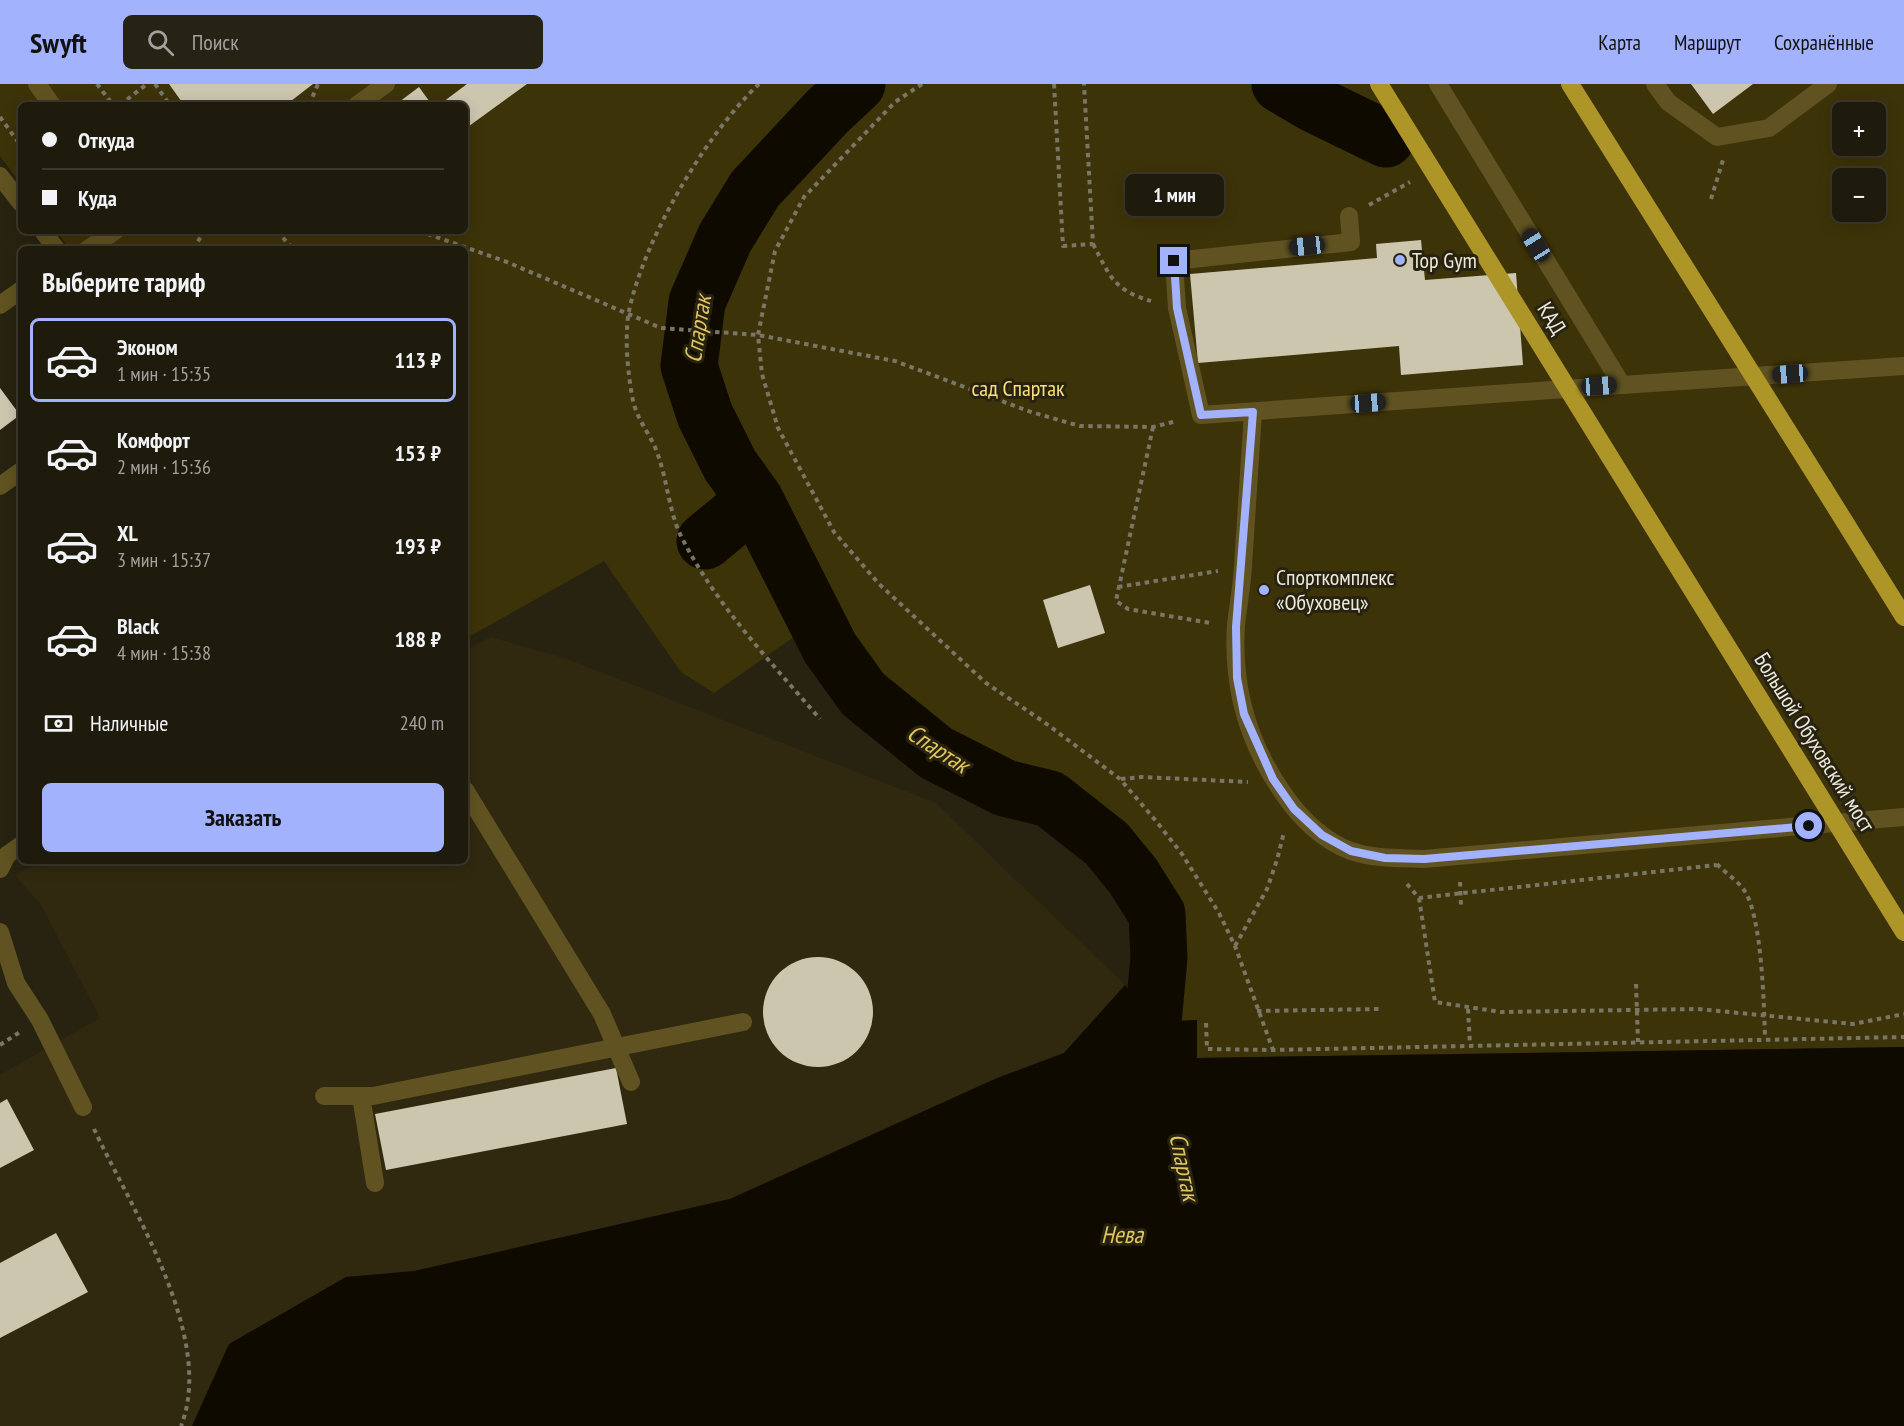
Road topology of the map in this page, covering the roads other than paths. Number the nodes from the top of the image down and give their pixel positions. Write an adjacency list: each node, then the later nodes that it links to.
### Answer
1 (37, 84): 8 (lane)
2 (386, 84): 9 (lane)
3 (1379, 84): 22 (highway, КАД, bridge)
4 (1438, 84): 18 (lane)
5 (1570, 84): 23 (highway, bridge)
6 (1655, 84): 7 (lane)
7 (1828, 84)
8 (50, 102)
9 (361, 102)
10 (0, 176): 11 (lane)
11 (18, 199)
12 (1349, 216): 19 (lane)
13 (110, 234): 14 (lane)
14 (92, 246)
15 (18, 292): 16 (lane)
16 (0, 306)
17 (1904, 366): 18 (lane)
18 (1622, 385): 19 (lane)
19 (1253, 412): 25 (lane)
20 (18, 473): 21 (lane)
21 (0, 486)
22 (1684, 578): 29 (highway, Большой Обуховский мост, bridge)
23 (1904, 617)
24 (468, 795): 31 (lane)
25 (1904, 817)
26 (18, 847): 27 (lane)
27 (0, 869)
28 (0, 932): 35 (lane)
29 (1904, 932)
30 (743, 1022): 31 (lane)
31 (618, 1047): 32 (lane); 34 (lane)
32 (631, 1082)
33 (324, 1096): 34 (lane)
34 (362, 1096): 36 (lane)
35 (83, 1107)
36 (375, 1183)

